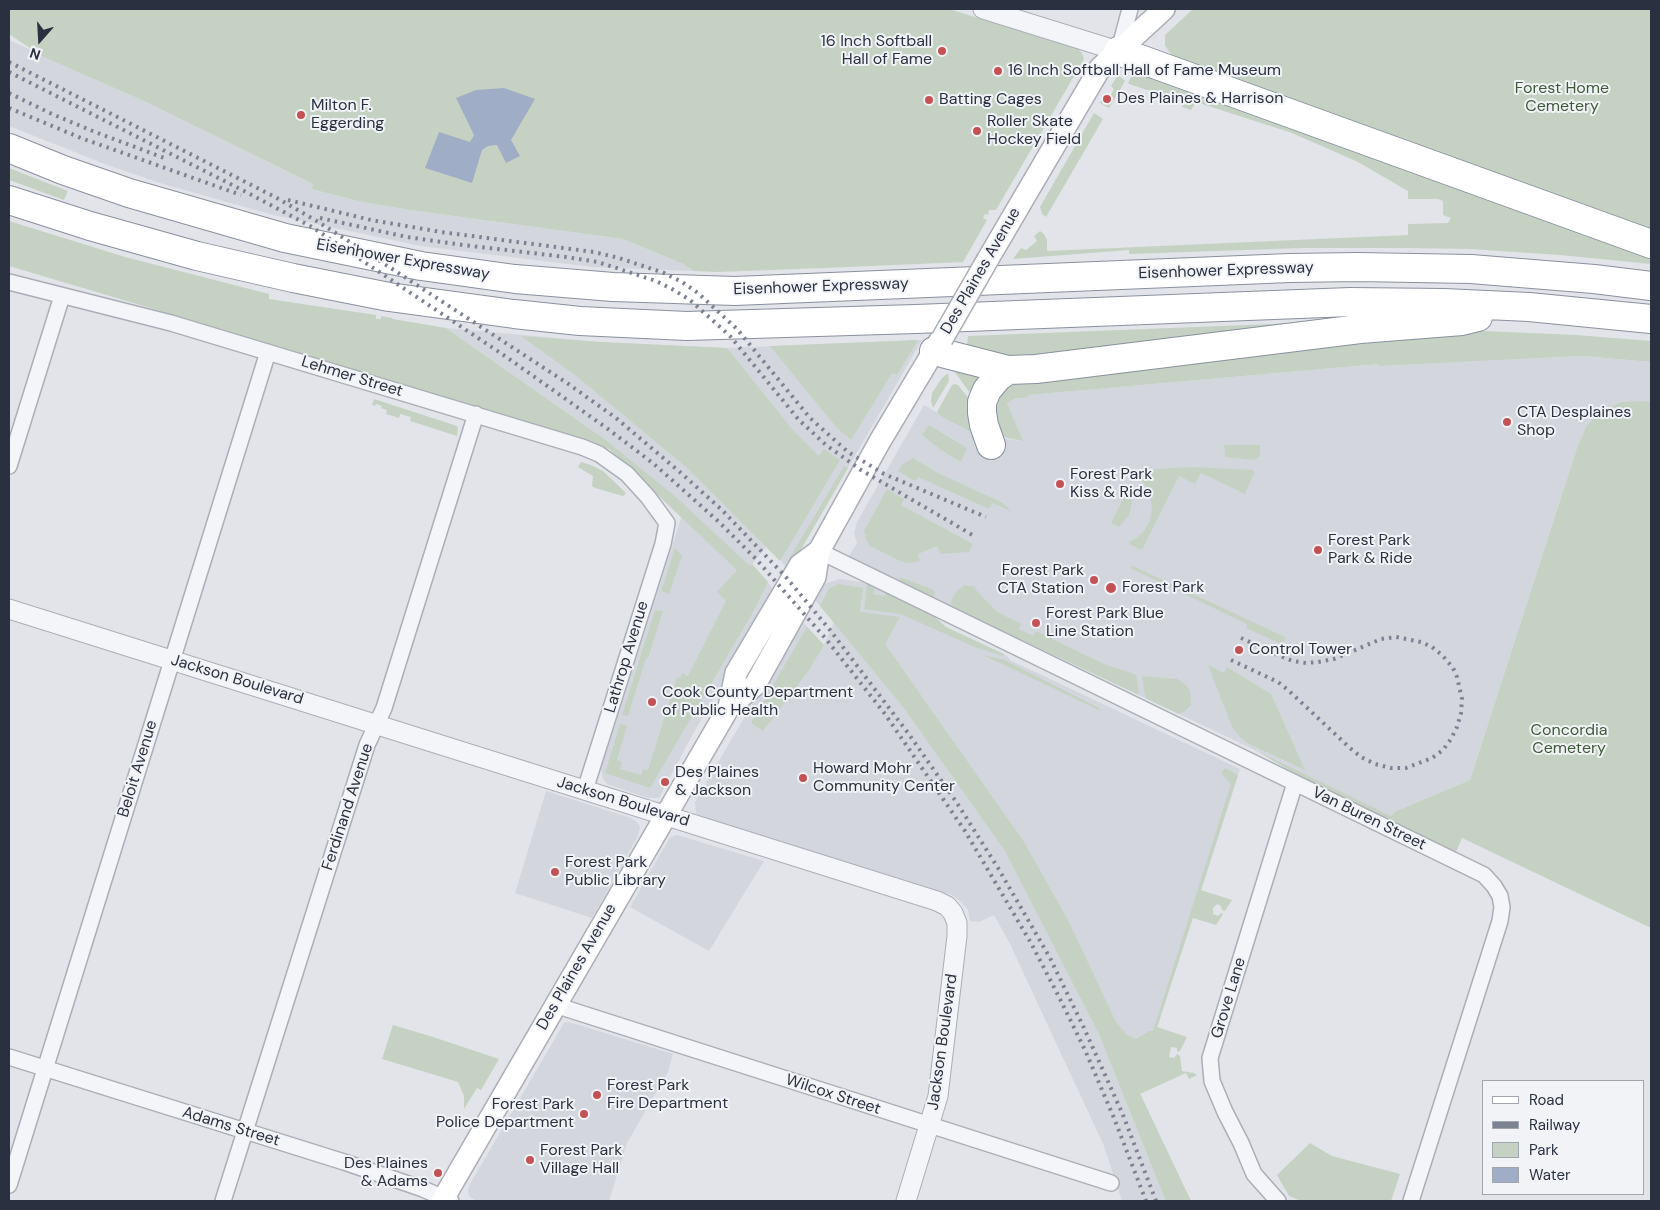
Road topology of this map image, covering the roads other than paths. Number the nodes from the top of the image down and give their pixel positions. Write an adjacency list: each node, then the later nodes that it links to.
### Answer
1 (983, 9): 4 (street)
2 (1130, 9): 4 (street)
3 (1164, 9): 4 (main road, Des Plaines Avenue)
4 (1118, 51): 7 (highway); 13 (main road, Des Plaines Avenue, bridge)
5 (9, 148): 9 (highway, Eisenhower Expressway)
6 (9, 200): 11 (highway)
7 (1651, 244)
8 (9, 282): 10 (street, Lehmer Street)
9 (1651, 286)
10 (62, 296): 14 (street, Lehmer Street); 18 (street)
11 (1529, 307): 12 (highway); 15 (highway)
12 (1651, 319)
13 (938, 345): 15 (highway); 20 (main road, Des Plaines Avenue)
14 (268, 352): 16 (street, Lehmer Street); 22 (street, Beloit Avenue)
15 (1008, 370): 17 (highway)
16 (476, 414): 19 (street, Lehmer Street); 23 (street, Ferdinand Avenue)
17 (991, 445)
18 (9, 466)
19 (667, 523): 25 (street, Lathrop Avenue)
20 (819, 551): 24 (street, Van Buren Street); 26 (main road, Des Plaines Avenue)
21 (9, 608): 22 (street, Jackson Boulevard)
22 (172, 660): 23 (street, Jackson Boulevard); 29 (street, Beloit Avenue)
23 (376, 724): 25 (street, Jackson Boulevard); 31 (street, Ferdinand Avenue)
24 (1295, 783): 37 (street, Grove Lane); 38 (street, Van Buren Street)
25 (585, 790): 26 (street, Jackson Boulevard)
26 (666, 815): 27 (main road, Des Plaines Avenue); 30 (street, Jackson Boulevard)
27 (555, 1005): 30 (street, Wilcox Street); 34 (main road, Des Plaines Avenue)
28 (9, 1057): 29 (street, Adams Street)
29 (45, 1068): 31 (street, Adams Street); 33 (street, Beloit Avenue)
30 (930, 1126): 32 (street, Wilcox Street); 36 (street, Jackson Boulevard)
31 (245, 1131): 34 (street, Adams Street); 35 (street, Ferdinand Avenue)
32 (1111, 1183)
33 (9, 1185)
34 (446, 1200)
35 (223, 1201)
36 (906, 1201)
37 (1278, 1201)
38 (1411, 1201)

